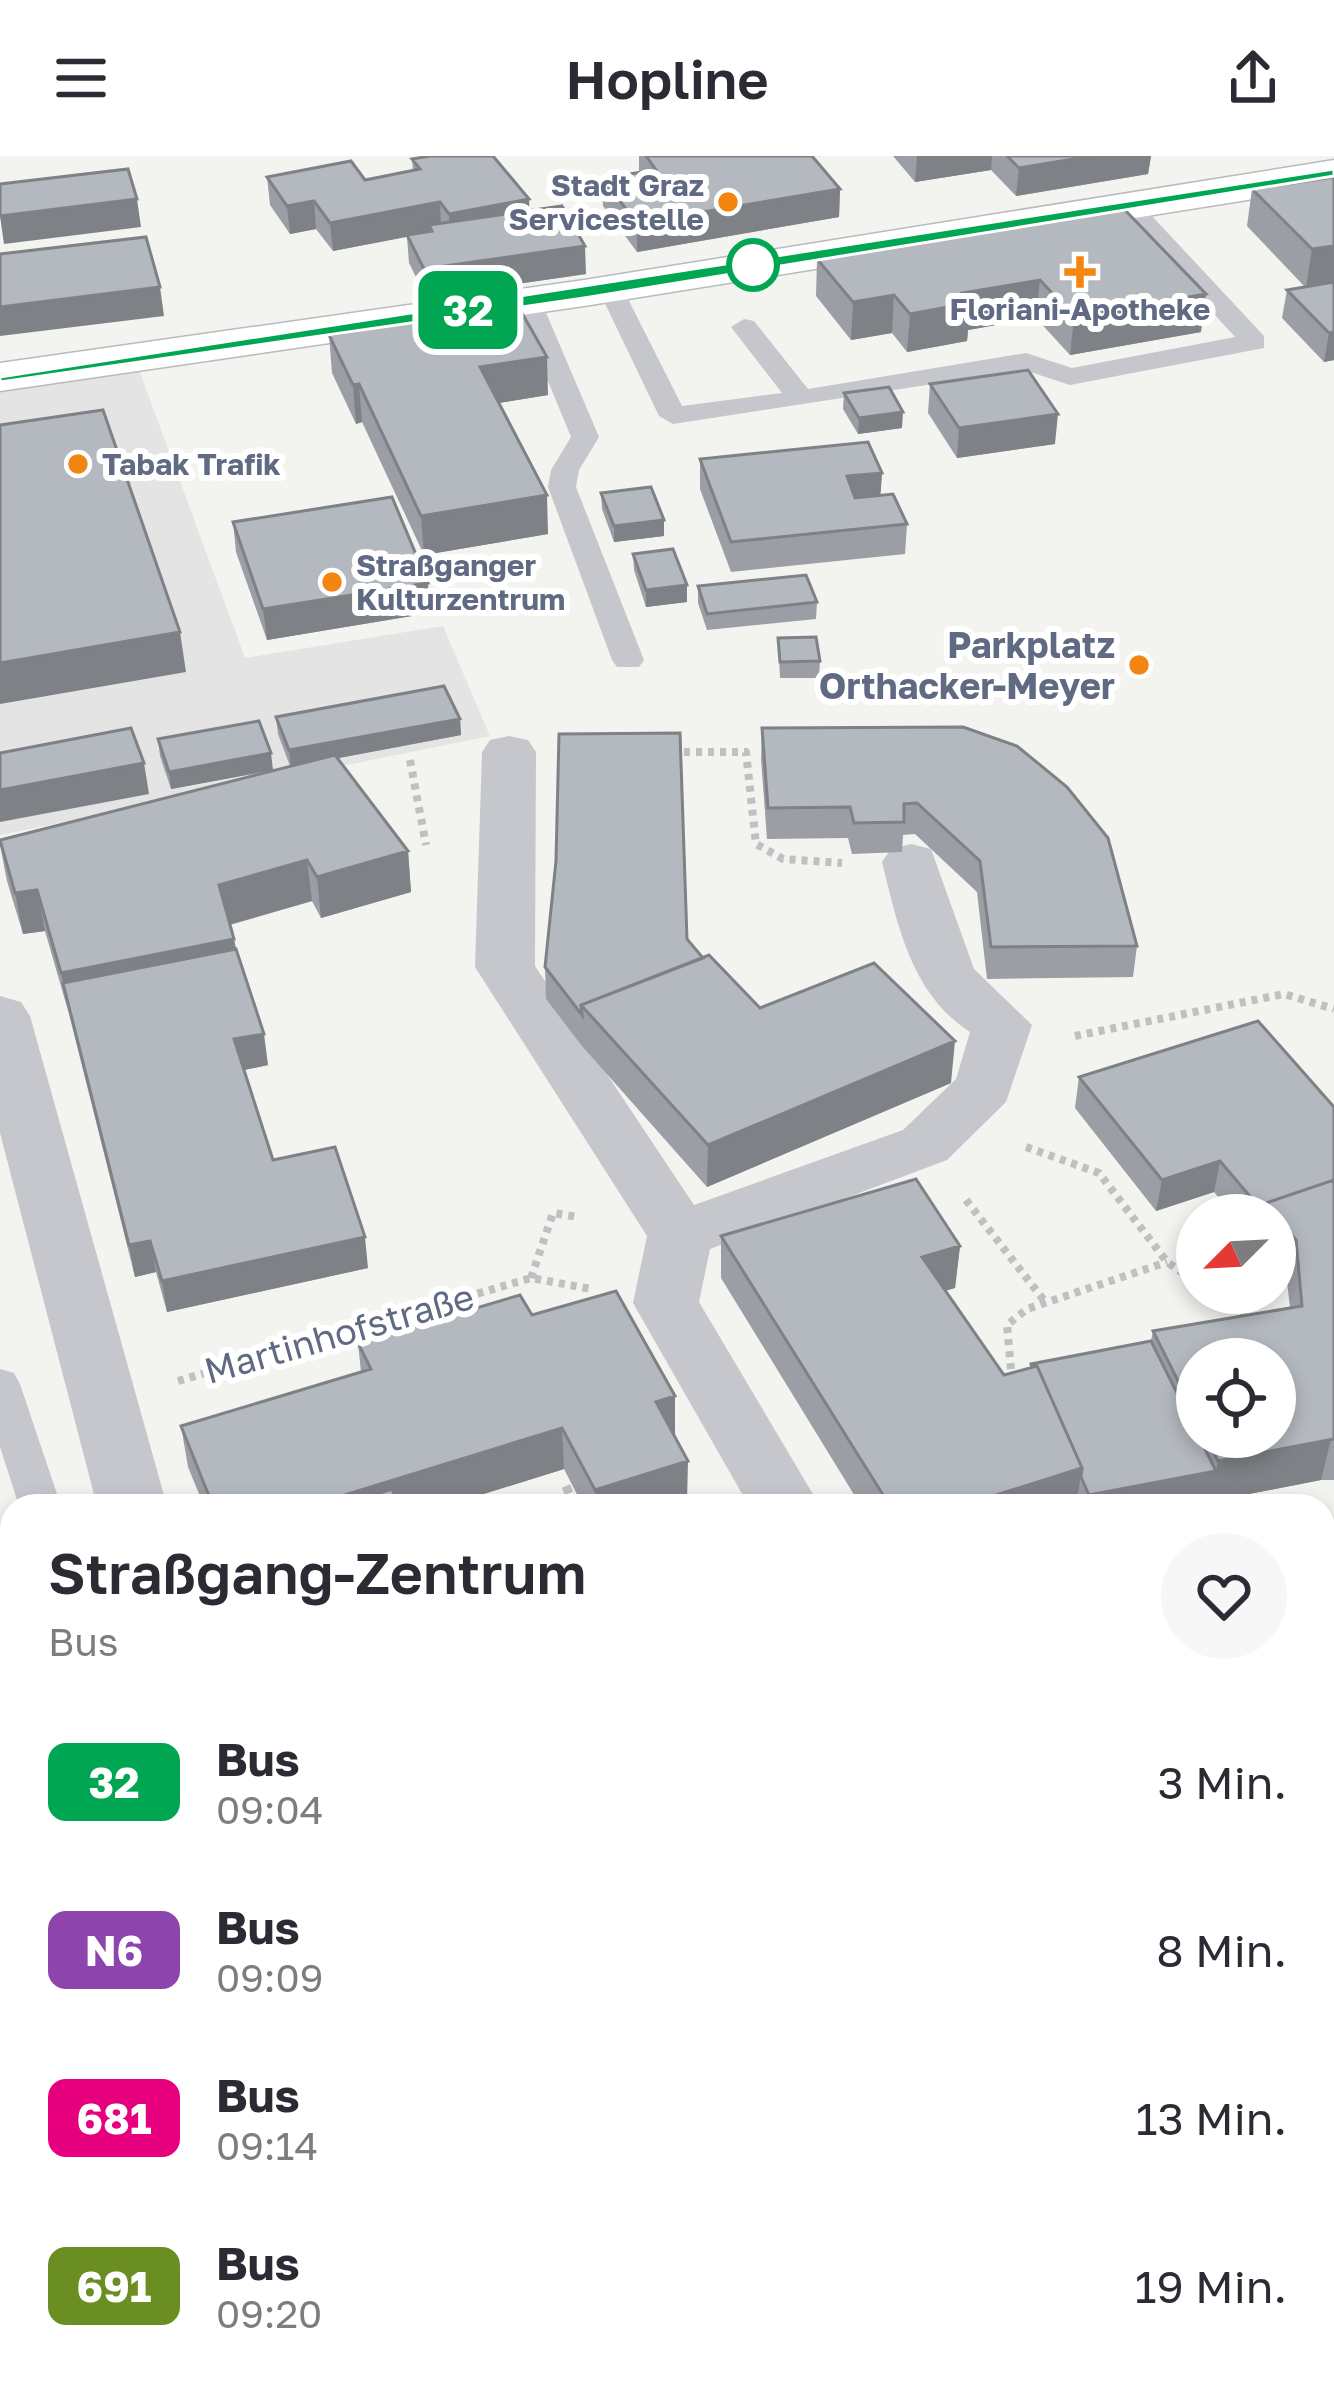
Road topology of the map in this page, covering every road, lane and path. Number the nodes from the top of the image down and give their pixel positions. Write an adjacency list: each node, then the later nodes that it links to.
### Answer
1 (1334, 173): 2 (main road)
2 (1129, 206): 3 (main road); 7 (lane)
3 (611, 289): 4 (main road); 7 (lane)
4 (528, 301): 6 (main road); 8 (lane)
5 (744, 327): 7 (lane)
6 (0, 377)
7 (801, 399)
8 (628, 660)
9 (509, 752): 17 (street)
10 (651, 752): 11 (path)
11 (911, 862): 14 (street)
12 (1334, 1009): 14 (path)
13 (0, 1016): 27 (street)
14 (1002, 1025): 16 (street)
15 (1017, 1144): 18 (path)
16 (925, 1145): 17 (street); 21 (path)
17 (680, 1235): 30 (street)
18 (1167, 1262): 19 (path); 21 (path)
19 (1176, 1268)
20 (531, 1278): 27 (path, Martinhofstraße)
21 (1046, 1303): 25 (path)
22 (1241, 1314): 23 (path)
23 (1264, 1330)
24 (0, 1384): 28 (lane)
25 (1011, 1394)
26 (566, 1486): 29 (path)
27 (128, 1487)
28 (36, 1494)
29 (569, 1494)
30 (778, 1494)

